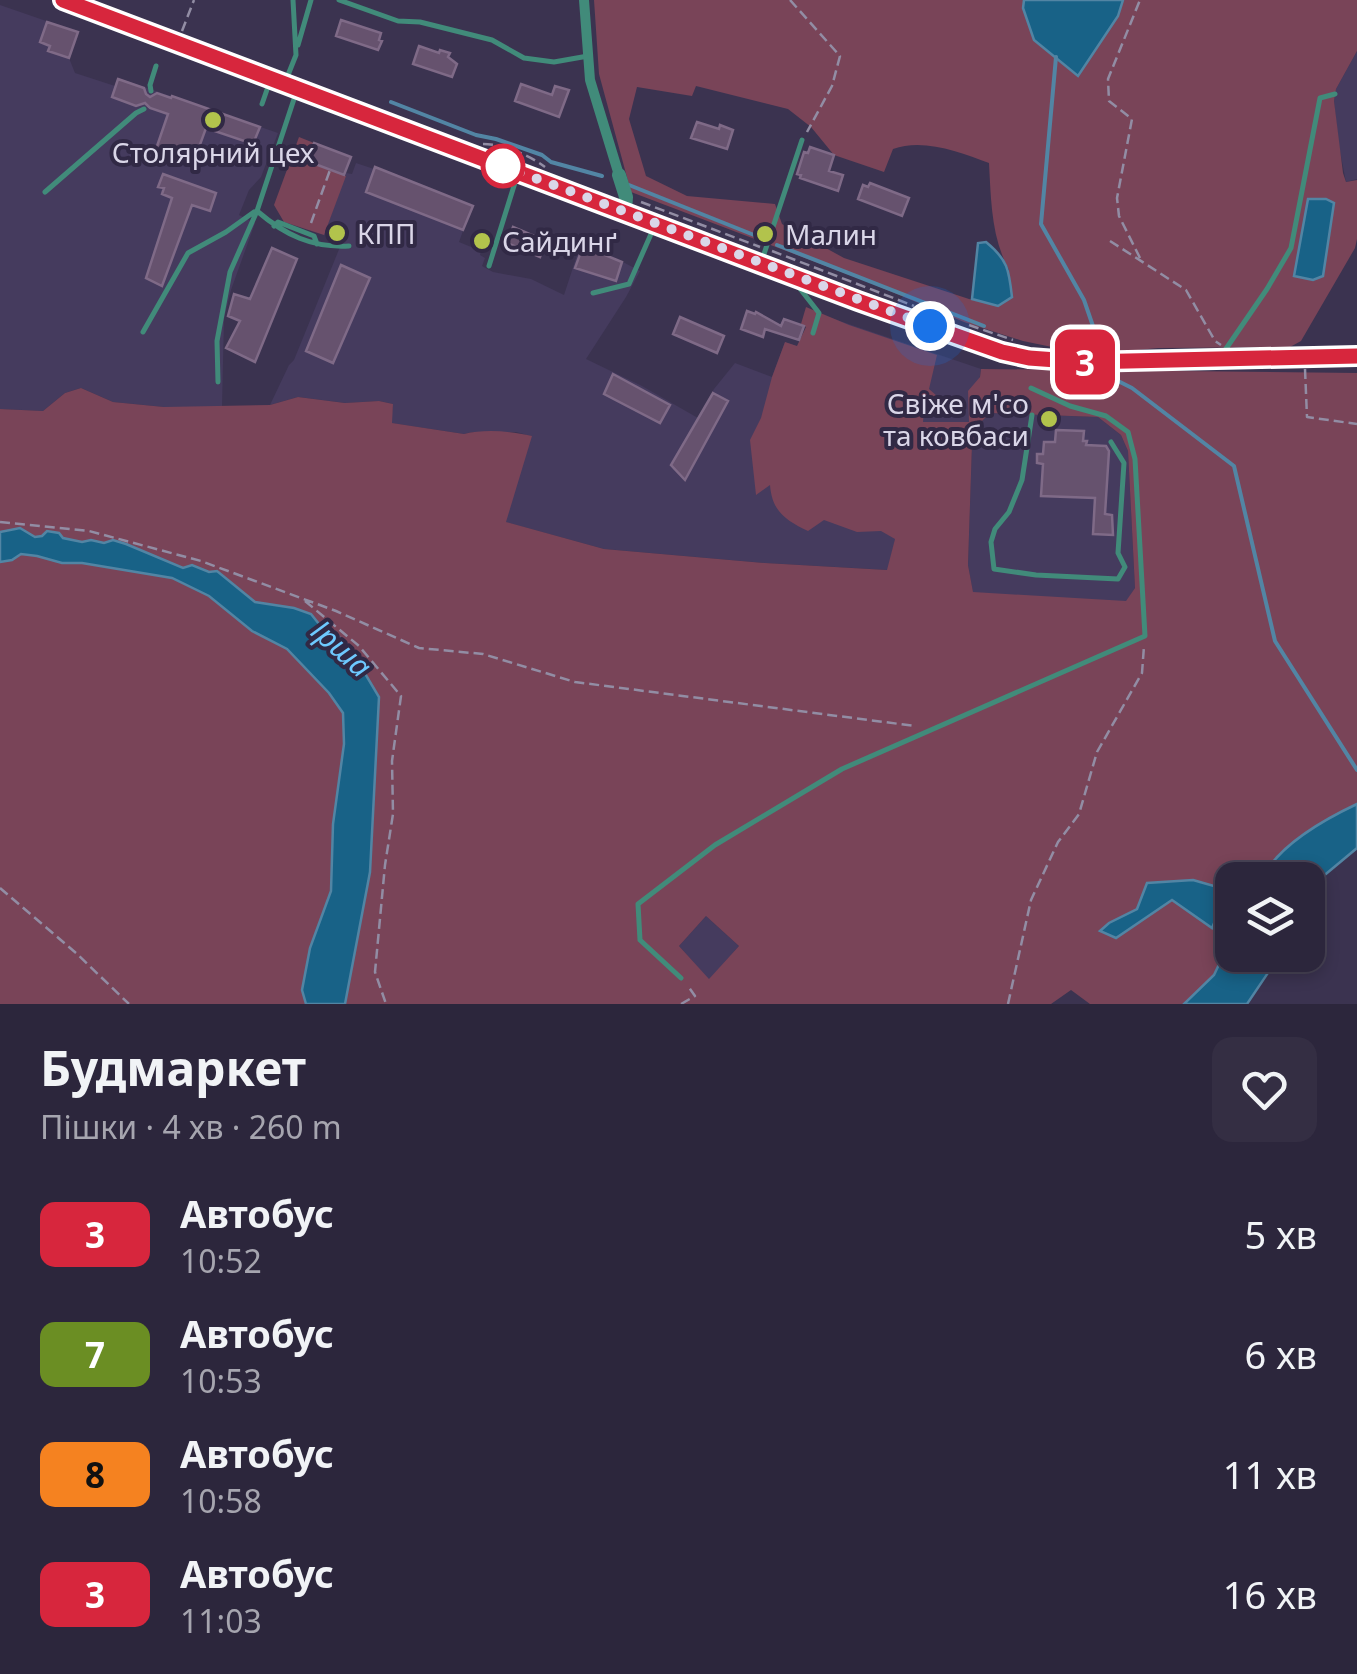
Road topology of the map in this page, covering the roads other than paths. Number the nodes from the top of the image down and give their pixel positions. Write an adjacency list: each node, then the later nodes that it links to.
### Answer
1 (64, 0): 9 (street)
2 (293, 0): 6 (lane)
3 (310, 0): 6 (lane)
4 (339, 0): 7 (lane)
5 (584, 0): 7 (street)
6 (296, 56): 9 (lane)
7 (588, 56): 16 (street)
8 (156, 66): 10 (lane)
9 (284, 83): 12 (lane); 15 (street); 19 (lane)
10 (148, 88)
11 (1335, 94): 30 (lane)
12 (262, 104)
13 (144, 109): 17 (lane)
14 (802, 140): 24 (lane)
15 (518, 171): 18 (street); 25 (lane)
16 (619, 175): 18 (street)
17 (45, 192)
18 (625, 204): 20 (street)
19 (257, 211): 21 (lane); 28 (lane); 32 (lane)
20 (656, 223): 24 (street); 27 (lane)
21 (274, 226): 22 (lane); 22 (lane)
22 (319, 246): 23 (lane)
23 (349, 246)
24 (763, 256): 26 (street)
25 (489, 266)
26 (790, 274): 29 (lane); 30 (street)
27 (592, 294)
28 (144, 332)
29 (813, 333)
30 (1223, 352): 31 (street)
31 (1357, 356)
32 (218, 382)
33 (1030, 388): 36 (lane)
34 (1032, 415): 35 (lane)
35 (1111, 442)
36 (681, 978)

